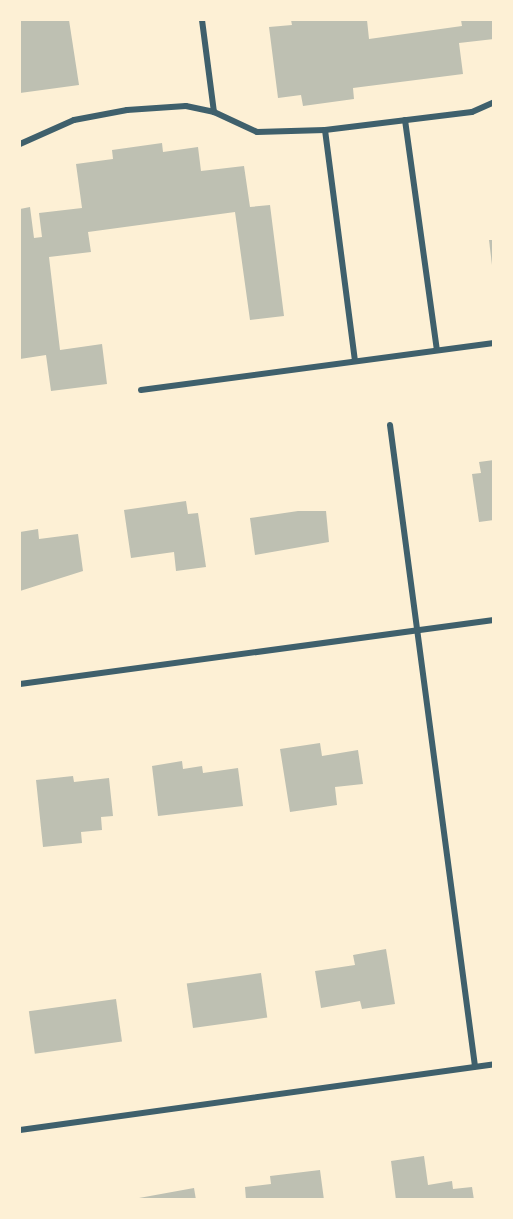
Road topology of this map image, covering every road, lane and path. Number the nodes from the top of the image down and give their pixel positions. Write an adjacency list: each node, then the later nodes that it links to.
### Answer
1 (202, 20): 3 (street)
2 (494, 102): 4 (street)
3 (214, 112): 5 (street); 6 (street)
4 (405, 120): 5 (street); 8 (street)
5 (325, 130): 9 (street)
6 (20, 144)
7 (494, 343): 8 (street)
8 (437, 350): 9 (street)
9 (355, 361): 10 (street)
10 (141, 390)
11 (390, 425): 13 (street)
12 (494, 620): 13 (street)
13 (417, 630): 14 (street); 16 (street)
14 (20, 684)
15 (494, 1064): 16 (street)
16 (475, 1066): 17 (street)
17 (20, 1130)

